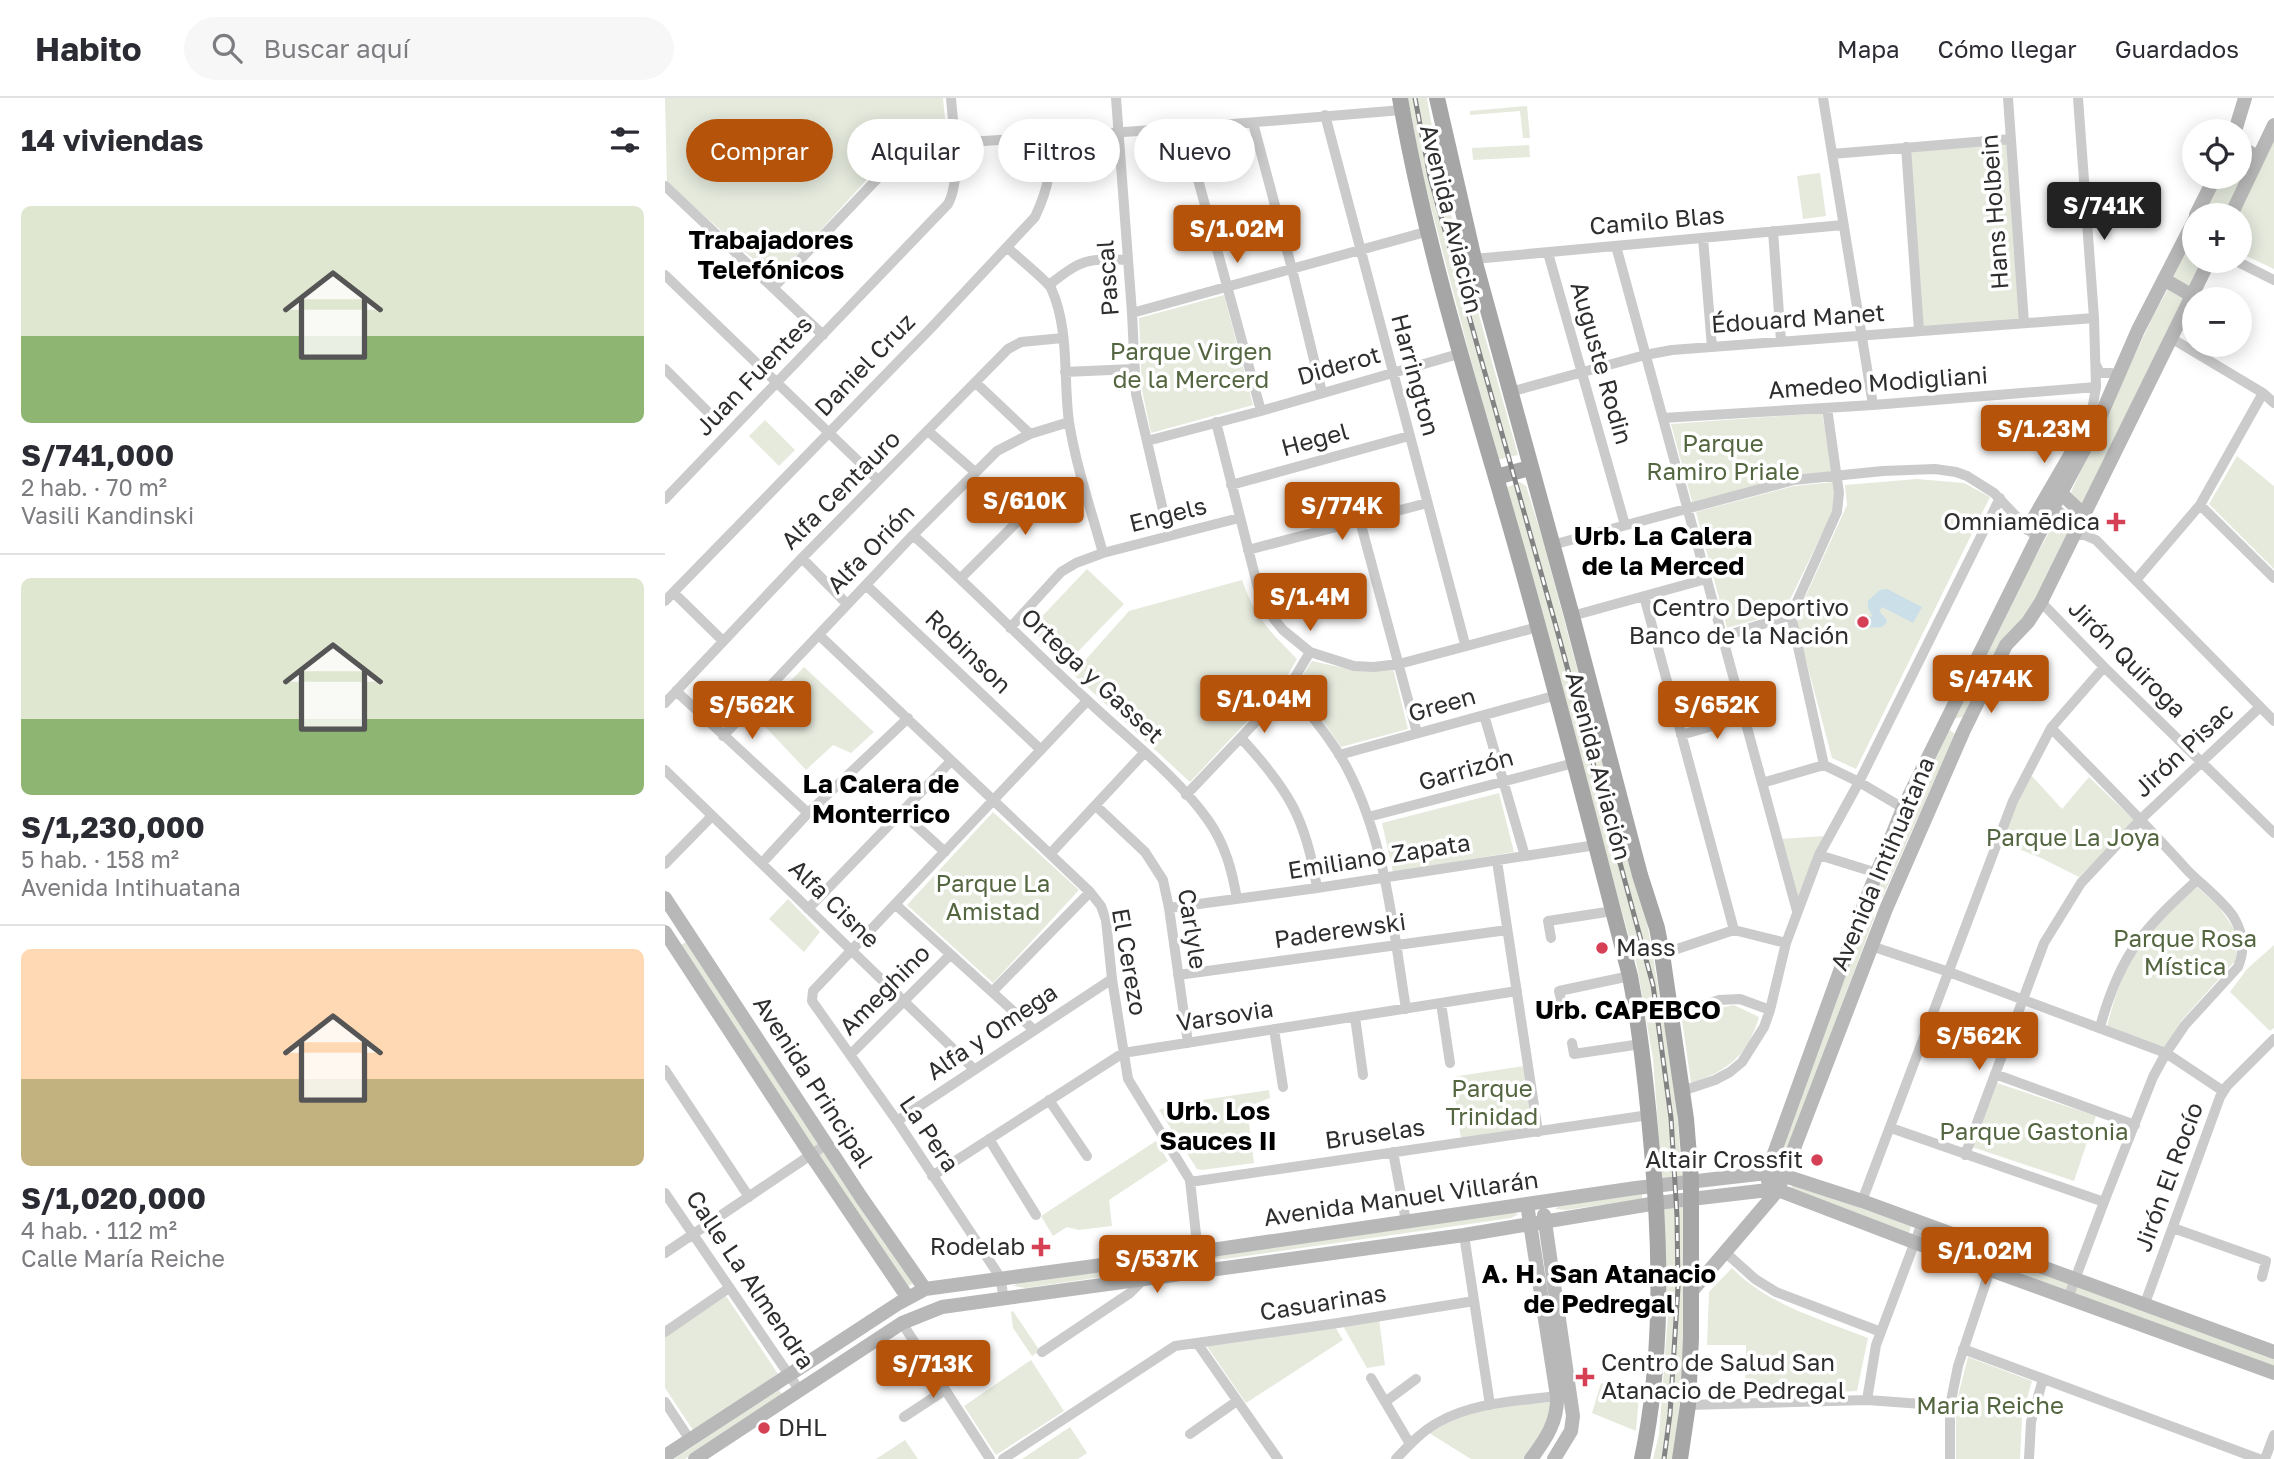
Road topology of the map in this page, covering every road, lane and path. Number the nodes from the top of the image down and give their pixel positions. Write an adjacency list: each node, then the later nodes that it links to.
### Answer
1 (951, 98): 10 (street, Juan Fuentes)
2 (1116, 98): 11 (street, Pascal)
3 (1437, 98): 38 (main road, Avenida Aviación)
4 (1823, 98): 19 (street)
5 (2008, 98): 16 (street, Hans Holbein)
6 (2078, 98): 50 (street)
7 (2245, 98): 12 (main road)
8 (1401, 104): 9 (street); 29 (main road, Avenida Aviación)
9 (1325, 115): 13 (street); 35 (street, Harrington)
10 (952, 119)
11 (1118, 119)
12 (2239, 119)
13 (1255, 123)
14 (2273, 129): 21 (main road)
15 (1255, 130): 39 (street)
16 (2011, 139): 18 (street); 51 (street, Hans Holbein)
17 (1120, 145): 37 (street, Pascal)
18 (1906, 148): 19 (street); 53 (street)
19 (1832, 154): 28 (street)
20 (2252, 154): 21 (main road)
21 (2258, 157): 27 (main road)
22 (874, 182): 45 (street)
23 (953, 182): 54 (street, Juan Fuentes)
24 (1047, 182): 34 (street, Daniel Cruz)
25 (1199, 182): 46 (street)
26 (665, 186): 45 (street)
27 (2237, 203)
28 (1843, 225): 30 (street, Camilo Blas); 55 (street)
29 (1429, 231): 35 (street); 60 (main road, Avenida Aviación)
30 (1773, 232): 31 (street, Camilo Blas); 58 (street)
31 (1703, 238): 33 (street, Camilo Blas); 59 (street)
32 (2182, 244): 42 (main road, Avenida Intihuatana)
33 (1616, 246): 36 (street, Camilo Blas); 61 (street)
34 (1008, 248): 44 (street); 86 (street, Daniel Cruz)
35 (1360, 250): 39 (street); 67 (street, Harrington)
36 (1548, 253): 38 (street, Camilo Blas); 66 (street, Auguste Rodin)
37 (1128, 260): 44 (street); 48 (street, Pascal)
38 (1474, 260): 73 (main road, Avenida Aviación)
39 (1292, 269): 46 (street); 74 (street)
40 (2252, 269): 43 (street)
41 (665, 275): 69 (street)
42 (2165, 280): 47 (main road); 52 (main road, Avenida Intihuatana)
43 (2274, 281)
44 (1049, 285): 56 (street)
45 (773, 287): 54 (street)
46 (1227, 288): 48 (street); 80 (street)
47 (2182, 290)
48 (1132, 313): 64 (street, Pascal)
49 (2182, 314): 57 (main road, Avenida Intihuatana)
50 (2094, 318): 51 (street, Édouard Manet); 62 (street)
51 (2024, 323): 53 (street, Édouard Manet)
52 (2138, 330): 68 (main road); 97 (main road, Avenida Intihuatana)
53 (1919, 331): 55 (street, Édouard Manet)
54 (823, 335): 69 (street, Juan Fuentes)
55 (1861, 335): 58 (street, Édouard Manet); 77 (street)
56 (1063, 338): 65 (street); 70 (street, Alfa Centauro)
57 (2171, 338): 75 (street); 107 (main road, Avenida Intihuatana)
58 (1781, 341): 59 (street, Édouard Manet)
59 (1712, 347): 61 (street, Édouard Manet)
60 (1462, 353): 67 (street, Diderot); 93 (main road, Avenida Aviación)
61 (1645, 355): 66 (street, Édouard Manet); 82 (street)
62 (2096, 365): 68 (street); 71 (street)
63 (665, 369): 79 (street)
64 (1133, 369): 65 (street); 89 (street, Pascal)
65 (1065, 372): 83 (street)
66 (1581, 372): 73 (street, Édouard Manet); 106 (street, Auguste Rodin)
67 (1393, 373): 74 (street, Diderot); 88 (street, Harrington)
68 (2111, 373): 71 (street); 81 (main road)
69 (775, 383): 86 (street); 99 (street, Juan Fuentes)
70 (976, 383): 85 (street, Alfa Centauro); 87 (street)
71 (2096, 387): 72 (street, Amedeo Modigliani); 81 (street)
72 (2077, 389): 77 (street, Amedeo Modigliani); 81 (street)
73 (1510, 391): 90 (main road, Avenida Aviación)
74 (1322, 393): 80 (street, Diderot)
75 (2263, 393): 76 (street); 101 (street)
76 (2274, 403)
77 (1873, 405): 78 (street, Amedeo Modigliani)
78 (1827, 408): 82 (street, Amedeo Modigliani); 92 (street)
79 (707, 411)
80 (1261, 411): 84 (street, Diderot)
81 (2092, 411): 108 (main road)
82 (1663, 418): 102 (street)
83 (1069, 422): 87 (street, Alfa Orión); 96 (street)
84 (1216, 422): 89 (street, Diderot); 95 (street)
85 (928, 431): 91 (street); 94 (street, Alfa Centauro)
86 (828, 433): 94 (street); 121 (street, Daniel Cruz)
87 (1030, 434): 91 (street, Alfa Orión)
88 (1409, 436): 95 (street, Hegel); 100 (street, Harrington)
89 (1147, 440): 110 (street, Pascal)
90 (1530, 468): 93 (main road); 112 (main road, Avenida Aviación)
91 (975, 472): 109 (street, Alfa Orión)
92 (1836, 476): 98 (street); 102 (street); 126 (street)
93 (1496, 477): 128 (main road, Avenida Aviación)
94 (879, 480): 115 (street, Alfa Centauro)
95 (1231, 485): 104 (street)
96 (1084, 488): 114 (street); 116 (street)
97 (2061, 493): 103 (main road, Avenida Intihuatana); 107 (main road)
98 (2000, 498): 108 (street); 163 (street)
99 (665, 499)
100 (1427, 503): 105 (street); 133 (street, Harrington)
101 (2200, 505): 117 (street); 119 (street)
102 (1687, 508): 106 (street); 118 (street)
103 (2052, 509): 107 (main road); 108 (main road, Avenida Intihuatana)
104 (1240, 518): 110 (street, Engels); 113 (street)
105 (1360, 521): 113 (street); 135 (street)
106 (1625, 525): 112 (street)
107 (2079, 526): 111 (street); 111 (street); 124 (main road, Avenida Intihuatana)
108 (2036, 531): 146 (main road, Avenida Intihuatana)
109 (913, 535): 116 (street, Ortega y Gasset); 120 (street, Alfa Orión)
110 (1168, 536): 114 (street, Engels)
111 (2097, 540): 119 (street)
112 (1552, 545): 127 (main road, Avenida Aviación)
113 (1248, 550): 134 (street)
114 (1103, 553): 129 (street, Engels)
115 (802, 558): 125 (street); 132 (street, Alfa Centauro)
116 (961, 578): 129 (street, Ortega y Gasset)
117 (2274, 578)
118 (1706, 579): 122 (street); 131 (street)
119 (2136, 580): 142 (street)
120 (866, 585): 125 (street, Alfa Orión); 154 (street, Robinson)
121 (674, 593): 123 (street, Daniel Cruz); 132 (street)
122 (1644, 596): 127 (street); 151 (street)
123 (665, 601)
124 (2041, 602): 136 (street, Jirón Quiroga); 149 (main road, Avenida Intihuatana)
125 (847, 604): 130 (street, Alfa Orión)
126 (1791, 615): 131 (street); 160 (street)
127 (1572, 616): 206 (main road, Avenida Aviación)
128 (1538, 627): 133 (street); 139 (main road, Avenida Aviación)
129 (1010, 628): 140 (street, Ortega y Gasset)
130 (819, 635): 145 (street, El Cerezo); 152 (street, Alfa Orión)
131 (1722, 637): 144 (street)
132 (723, 641): 138 (street, Alfa Centauro)
133 (1465, 645): 135 (street)
134 (1310, 652): 135 (street); 137 (street)
135 (1399, 664): 150 (street)
136 (2104, 667): 148 (street); 158 (street, Jirón Quiroga)
137 (1289, 687): 153 (street); 156 (street)
138 (676, 691): 141 (street, Alfa Centauro); 152 (street)
139 (1557, 695): 143 (street, Green); 159 (main road, Avenida Aviación)
140 (1087, 701): 154 (street); 155 (street, Ortega y Gasset)
141 (665, 703)
142 (2260, 707): 147 (street); 158 (street, Jirón Pisac)
143 (1484, 715): 150 (street, Green); 162 (street)
144 (1744, 717): 151 (street); 164 (street)
145 (908, 718): 157 (street, El Cerezo); 170 (street)
146 (1945, 721): 149 (main road); 168 (main road, Avenida Intihuatana)
147 (2274, 722)
148 (2051, 728): 173 (street); 208 (street)
149 (1964, 730): 194 (main road, Avenida Intihuatana)
150 (1417, 733): 156 (street, Green)
151 (1681, 735): 199 (street)
152 (723, 736): 170 (street)
153 (1241, 738): 165 (street); 186 (street)
154 (1041, 750): 166 (street)
155 (1145, 753): 165 (street, Ortega y Gasset); 167 (street)
156 (1339, 755): 172 (street)
157 (951, 761): 166 (street, El Cerezo); 169 (street)
158 (2202, 762): 173 (street, Jirón Pisac); 174 (street, Jirón Quiroga)
159 (1574, 763): 162 (street, Garrizón); 175 (main road, Avenida Aviación)
160 (1824, 765): 163 (street); 164 (street)
161 (665, 771): 171 (street, Alfa Cisne)
162 (1503, 780): 172 (street, Garrizón); 179 (street)
163 (1859, 782): 168 (street); 178 (street)
164 (1762, 783): 196 (street)
165 (1186, 795): 189 (street, Ortega y Gasset)
166 (993, 801): 176 (street); 177 (street, El Cerezo)
167 (1096, 806): 177 (street); 193 (street, Carlyle)
168 (1903, 808): 183 (main road, Avenida Intihuatana)
169 (900, 811): 176 (street); 192 (street)
170 (808, 813): 181 (street)
171 (712, 816): 181 (street, Alfa Cisne); 182 (street)
172 (1368, 817): 184 (street)
173 (2141, 819): 185 (street); 214 (street, Jirón Pisac)
174 (2274, 833)
175 (1596, 845): 179 (street, Emiliano Zapata); 195 (main road, Avenida Aviación)
176 (945, 852): 191 (street)
177 (1050, 854): 187 (street, El Cerezo)
178 (1819, 855): 183 (street); 196 (street)
179 (1525, 856): 180 (street, Emiliano Zapata)
180 (1497, 861): 184 (street, Emiliano Zapata); 198 (street)
181 (762, 863): 192 (street, Alfa Cisne)
182 (665, 864)
183 (1877, 873): 190 (main road, Avenida Intihuatana)
184 (1385, 878): 186 (street, Emiliano Zapata); 203 (street)
185 (2197, 880): 222 (street); 230 (street)
186 (1317, 888): 189 (street, Emiliano Zapata)
187 (1090, 892): 211 (street, El Cerezo); 212 (street)
188 (665, 898): 197 (main road, Avenida Principal)
189 (1237, 899): 193 (street, Emiliano Zapata)
190 (1865, 902): 194 (main road); 252 (main road, Avenida Intihuatana)
191 (895, 904): 205 (street); 207 (street)
192 (808, 908): 205 (street, Alfa Cisne)
193 (1169, 908): 209 (street, Carlyle)
194 (1886, 909): 204 (main road, Avenida Intihuatana)
195 (1613, 911): 201 (street); 210 (main road, Avenida Aviación)
196 (1797, 911): 202 (street)
197 (684, 927): 200 (street); 247 (main road, Avenida Principal)
198 (1507, 930): 203 (street, Paderewski); 213 (street)
199 (1734, 930): 202 (street); 206 (street)
200 (666, 935): 250 (main road, Avenida Principal)
201 (1551, 938)
202 (1786, 943): 219 (street)
203 (1396, 944): 209 (street, Paderewski); 218 (street)
204 (1871, 946): 208 (street); 254 (main road, Avenida Intihuatana)
205 (851, 951): 215 (street, Alfa Cisne); 231 (street, La Pera)
206 (1662, 954): 220 (main road, Avenida Aviación)
207 (950, 955): 212 (street); 215 (street, Ameghino)
208 (1949, 972): 214 (street); 244 (street)
209 (1178, 975): 226 (street, Carlyle)
210 (1630, 976): 217 (street); 228 (main road, Avenida Aviación)
211 (1112, 979): 223 (street, Alfa y Omega); 229 (street, El Cerezo)
212 (992, 992): 223 (street)
213 (1517, 992): 216 (street, Varsovia); 245 (street)
214 (2023, 1000): 222 (street); 235 (street, Jirón Pisac)
215 (904, 1001): 231 (street, Ameghino); 233 (street, Alfa Cisne)
216 (1441, 1003): 218 (street, Varsovia); 232 (street)
217 (1562, 1004)
218 (1406, 1009): 221 (street, Varsovia)
219 (1770, 1010): 220 (street); 238 (street)
220 (1671, 1016): 238 (main road, Avenida Aviación)
221 (1355, 1017): 224 (street, Varsovia); 236 (street)
222 (2100, 1027): 230 (street)
223 (1033, 1029): 233 (street, Alfa y Omega)
224 (1274, 1029): 226 (street, Varsovia); 237 (street)
225 (2274, 1039): 239 (street, Jirón El Rocío)
226 (1188, 1043): 229 (street, Varsovia)
227 (1572, 1043): 228 (street)
228 (1641, 1044): 241 (main road, Avenida Aviación)
229 (1123, 1053): 240 (street, Varsovia); 256 (street, El Cerezo)
230 (2167, 1053): 239 (street); 243 (street)
231 (850, 1055): 242 (street, La Pera)
232 (1450, 1063)
233 (974, 1069): 242 (street, Alfa y Omega)
234 (665, 1070): 260 (street)
235 (1995, 1074): 243 (street); 249 (street, Jirón Pisac)
236 (1363, 1075)
237 (1283, 1087)
238 (1682, 1091): 255 (main road, Avenida Aviación)
239 (2223, 1091): 272 (street, Jirón El Rocío)
240 (1049, 1100): 246 (street, Varsovia); 251 (street)
241 (1649, 1115): 245 (street, Bruselas); 257 (main road, Avenida Aviación)
242 (897, 1121): 253 (street, La Pera)
243 (2135, 1125): 264 (street)
244 (1891, 1128): 249 (street); 262 (street)
245 (1538, 1132): 248 (street, Bruselas)
246 (989, 1139): 253 (street, Varsovia); 267 (street)
247 (827, 1144): 250 (street); 281 (main road, Avenida Principal)
248 (1393, 1152): 256 (street, Bruselas); 268 (street)
249 (1965, 1155): 264 (street)
250 (811, 1156): 260 (street); 289 (main road, Avenida Principal)
251 (1087, 1156)
252 (1767, 1172): 254 (main road, Avenida Manuel Villarán); 255 (main road, Avenida Manuel Villarán); 258 (main road, Avenida Intihuatana)
253 (932, 1176): 283 (street, La Pera)
254 (1785, 1176): 258 (main road, Avenida Intihuatana); 262 (main road, Avenida Manuel Villarán)
255 (1691, 1180): 257 (main road, Avenida Manuel Villarán); 261 (main road, Avenida Aviación)
256 (1190, 1182): 277 (street, El Cerezo)
257 (1655, 1186): 263 (main road, Avenida Manuel Villarán); 265 (main road, Avenida Aviación)
258 (1773, 1190): 261 (main road, Avenida Manuel Villarán); 275 (main road); 278 (main road, Avenida Intihuatana)
259 (665, 1193): 273 (street, Calle La Almendra)
260 (749, 1197): 273 (street)
261 (1692, 1198): 265 (main road, Avenida Manuel Villarán); 288 (main road, Avenida Aviación)
262 (1862, 1201): 270 (main road, Avenida Manuel Villarán)
263 (1542, 1202): 266 (main road, Avenida Manuel Villarán); 269 (main road)
264 (2104, 1202): 285 (street)
265 (1657, 1203): 269 (main road, Avenida Manuel Villarán); 329 (main road, Avenida Aviación)
266 (1527, 1204): 268 (main road, Avenida Manuel Villarán); 271 (main road)
267 (1036, 1215)
268 (1406, 1221): 277 (main road, Avenida Manuel Villarán)
269 (1545, 1222): 271 (main road, Avenida Manuel Villarán); 308 (main road)
270 (1922, 1223): 275 (street); 285 (main road, Avenida Manuel Villarán)
271 (1530, 1225): 274 (main road, Avenida Manuel Villarán); 308 (main road)
272 (2173, 1228): 282 (street); 293 (street, Jirón El Rocío)
273 (693, 1234): 276 (street); 286 (street, Calle La Almendra)
274 (1464, 1235): 280 (main road, Avenida Manuel Villarán); 292 (street)
275 (1914, 1242): 279 (main road); 296 (street)
276 (665, 1252)
277 (1198, 1252): 280 (street, El Cerezo); 283 (main road, Avenida Manuel Villarán)
278 (1726, 1253): 288 (main road, Avenida Intihuatana); 296 (street)
279 (1990, 1270): 290 (main road); 298 (street)
280 (1200, 1271): 284 (main road, Avenida Manuel Villarán)
281 (916, 1276): 287 (main road, Avenida Principal); 289 (main road)
282 (2262, 1276)
283 (1000, 1277): 287 (main road, Avenida Manuel Villarán); 291 (street, La Pera)
284 (1140, 1280): 291 (main road, Avenida Manuel Villarán); 299 (street)
285 (2075, 1280): 290 (street); 293 (main road, Avenida Manuel Villarán)
286 (729, 1288): 295 (street); 302 (street, Calle La Almendra)
287 (925, 1289): 289 (main road, Avenida Manuel Villarán)
288 (1691, 1292): 314 (main road, Avenida Aviación)
289 (905, 1293): 302 (main road, Avenida Manuel Villarán)
290 (2068, 1298): 301 (main road)
291 (1004, 1299): 294 (main road, Avenida Manuel Villarán)
292 (1474, 1301): 297 (street, Casuarinas); 313 (street)
293 (2144, 1306): 300 (main road, Avenida Manuel Villarán)
294 (902, 1323): 306 (street); 307 (main road, Avenida Manuel Villarán)
295 (665, 1332)
296 (1881, 1332): 309 (street)
297 (1197, 1343): 310 (street); 324 (street, Casuarinas)
298 (1963, 1349): 305 (street); 315 (street)
299 (1042, 1352)
300 (2274, 1352)
301 (2274, 1373)
302 (789, 1375): 307 (street, Calle La Almendra); 319 (main road, Avenida Manuel Villarán)
303 (1371, 1378): 312 (street)
304 (1416, 1379): 312 (street)
305 (2043, 1379): 332 (street); 333 (street)
306 (945, 1390): 316 (street); 323 (street)
307 (800, 1391): 322 (main road, Avenida Manuel Villarán)
308 (1564, 1395): 313 (street); 327 (main road); 328 (main road)
309 (1867, 1400): 314 (street); 315 (street)
310 (1237, 1401): 317 (street); 325 (street)
311 (665, 1402): 319 (street)
312 (1385, 1402): 320 (street)
313 (1490, 1405): 320 (street)
314 (1688, 1405): 330 (main road, Avenida Aviación)
315 (1950, 1406): 331 (street)
316 (904, 1418)
317 (1190, 1434)
318 (2274, 1435): 334 (street)
319 (690, 1440): 321 (main road, Avenida Manuel Villarán)
320 (1410, 1444): 326 (street)
321 (665, 1456)
322 (701, 1458)
323 (990, 1459)
324 (1003, 1459)
325 (1278, 1459)
326 (1396, 1459)
327 (1531, 1459)
328 (1554, 1459)
329 (1642, 1459)
330 (1680, 1459)
331 (1950, 1459)
332 (2029, 1459)
333 (2259, 1459)
334 (2265, 1459)

